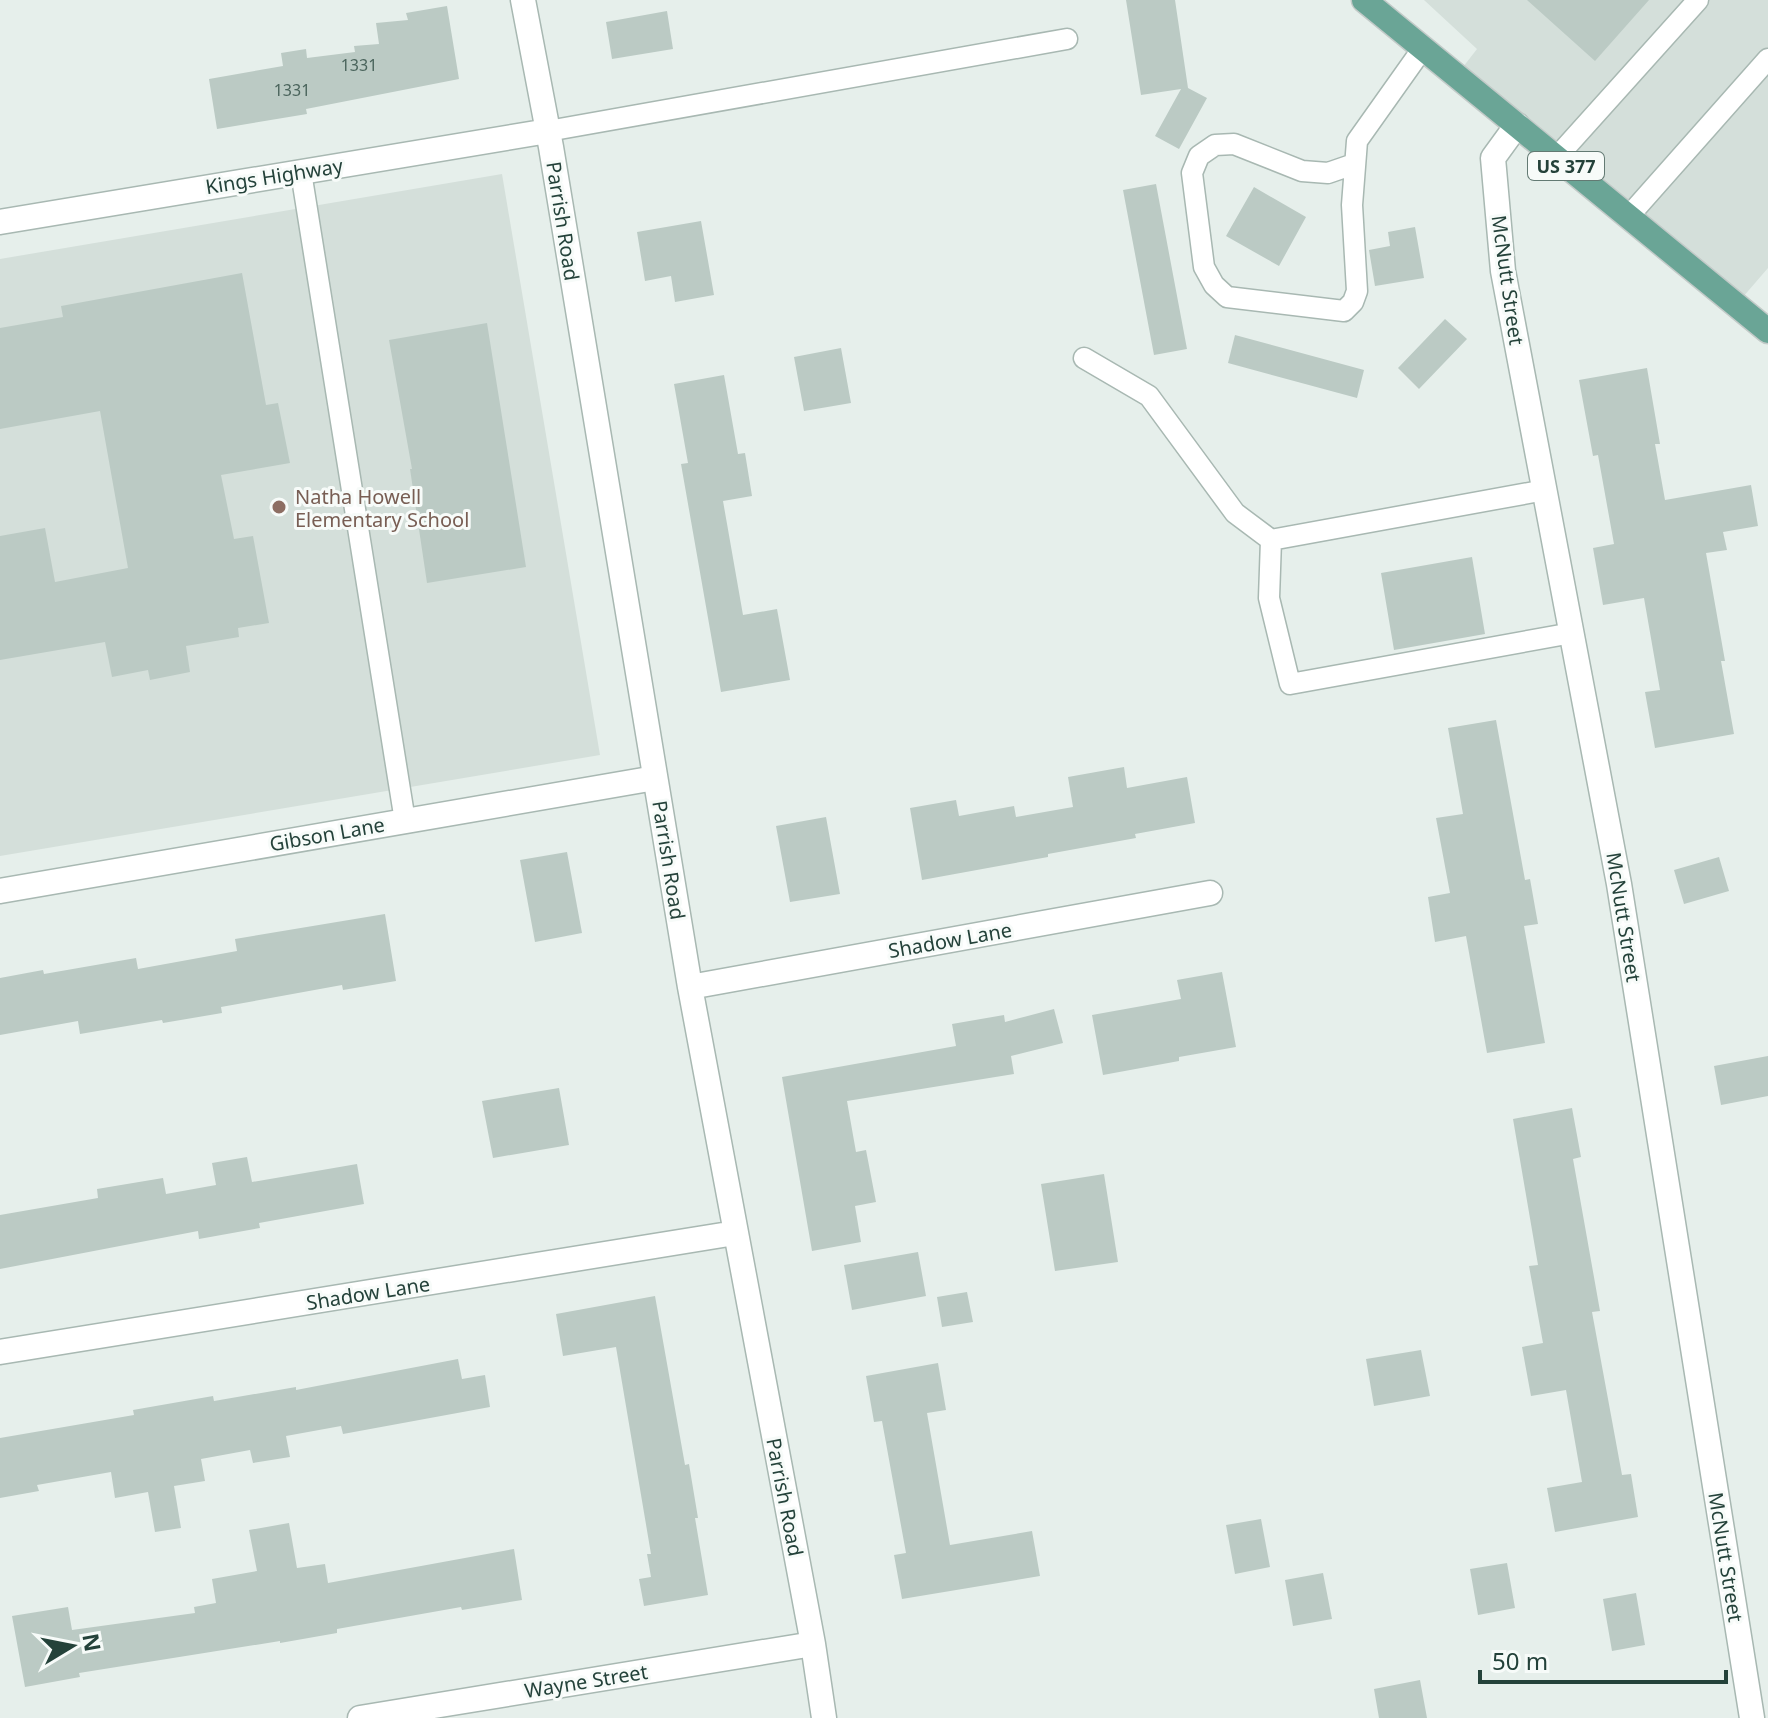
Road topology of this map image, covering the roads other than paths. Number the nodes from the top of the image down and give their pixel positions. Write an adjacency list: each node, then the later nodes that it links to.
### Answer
1 (523, 0): 8 (street, Parrish Road)
2 (1364, 0): 5 (main road, US 377)
3 (1698, 0): 9 (lane)
4 (1067, 39): 8 (lane)
5 (1423, 48): 7 (main road, US 377); 10 (lane)
6 (1768, 59): 12 (lane)
7 (1517, 125): 9 (main road, US 377); 16 (street, McNutt Street)
8 (548, 131): 11 (street, Kings Highway); 19 (street, Parrish Road)
9 (1556, 158): 12 (main road, US 377)
10 (1354, 164): 10 (lane)
11 (301, 172): 13 (street, Kings Highway); 20 (lane)
12 (1628, 217): 14 (main road, US 377)
13 (0, 222)
14 (1768, 331)
15 (1084, 358): 17 (lane)
16 (1545, 490): 17 (lane); 18 (street, McNutt Street)
17 (1271, 540): 18 (lane)
18 (1572, 633): 29 (street, McNutt Street)
19 (655, 778): 20 (street, Gibson Lane); 23 (street, Parrish Road)
20 (405, 821): 21 (street, Gibson Lane)
21 (0, 891)
22 (1210, 893): 23 (street, Shadow Lane)
23 (690, 987): 24 (street, Parrish Road)
24 (735, 1233): 25 (street, Shadow Lane); 26 (street, Parrish Road)
25 (0, 1352)
26 (813, 1644): 27 (street, Wayne Street); 28 (street, Parrish Road)
27 (360, 1718)
28 (824, 1718)
29 (1752, 1718)

